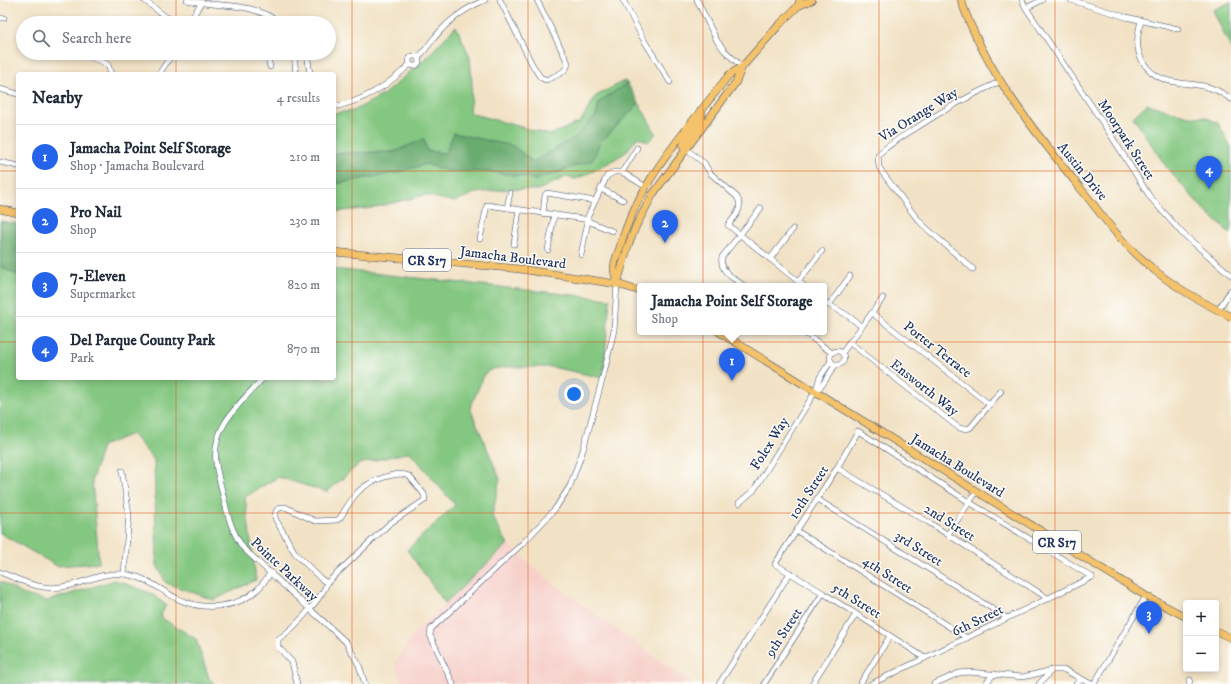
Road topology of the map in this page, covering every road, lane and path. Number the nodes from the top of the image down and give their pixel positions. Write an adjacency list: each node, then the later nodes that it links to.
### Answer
1 (144, 0): 16 (street)
2 (187, 0): 13 (street)
3 (485, 0): 40 (street)
4 (500, 0): 5 (street)
5 (538, 0)
6 (623, 0): 36 (street)
7 (697, 0): 29 (street)
8 (812, 0): 14 (main road)
9 (961, 0): 35 (main road, Austin Drive)
10 (1022, 0): 15 (street, Moorpark Street)
11 (1042, 0): 15 (street)
12 (1071, 0): 19 (street)
13 (201, 3): 17 (street); 18 (street)
14 (799, 3): 29 (main road)
15 (1026, 8): 72 (street, Moorpark Street)
16 (166, 16)
17 (193, 16)
18 (273, 16)
19 (1141, 21): 20 (street); 39 (street)
20 (1178, 29)
21 (98, 60): 27 (street)
22 (168, 60): 31 (street)
23 (268, 60): 28 (street)
24 (295, 60): 32 (street)
25 (307, 60): 33 (street)
26 (308, 60): 34 (street)
27 (101, 61): 30 (street)
28 (270, 67)
29 (742, 67): 41 (main road); 43 (main road)
30 (111, 72)
31 (160, 72)
32 (296, 72)
33 (307, 72)
34 (310, 72)
35 (1000, 81): 71 (street, Via Orange Way); 81 (main road, Austin Drive)
36 (670, 82)
37 (0, 89): 38 (street)
38 (16, 93)
39 (1231, 99)
40 (336, 107)
41 (703, 108): 43 (main road); 47 (main road)
42 (637, 148): 46 (street)
43 (686, 149): 60 (main road); 63 (street)
44 (0, 162): 45 (street)
45 (16, 166)
46 (622, 172): 47 (street); 48 (street)
47 (646, 187): 60 (main road); 76 (main road)
48 (601, 189): 50 (street); 51 (street)
49 (510, 193): 52 (street)
50 (623, 200)
51 (595, 201): 57 (street); 59 (street)
52 (507, 208): 55 (street); 64 (street)
53 (761, 208): 63 (street)
54 (0, 209): 56 (main road)
55 (519, 210): 57 (street); 65 (street)
56 (16, 213)
57 (543, 214): 58 (street)
58 (554, 215): 59 (street); 66 (street)
59 (588, 221): 62 (street); 69 (street)
60 (638, 222): 76 (main road)
61 (793, 229): 70 (street)
62 (612, 231)
63 (740, 235): 70 (street); 75 (street)
64 (480, 238)
65 (514, 244)
66 (548, 250)
67 (822, 251): 74 (street)
68 (336, 252): 76 (main road, Jamacha Boulevard / CR S17)
69 (581, 255)
70 (770, 259): 74 (street)
71 (973, 269)
72 (1231, 274)
73 (850, 276): 80 (street)
74 (798, 282)
75 (740, 283)
76 (617, 284): 77 (main road, Jamacha Boulevard / CR S17); 127 (street)
77 (637, 290)
78 (1231, 290): 81 (street)
79 (883, 298): 82 (street)
80 (829, 305): 84 (street)
81 (1218, 310): 83 (main road, Austin Drive)
82 (872, 313): 84 (street); 95 (street, Porter Terrace)
83 (1231, 317)
84 (861, 326): 87 (street)
85 (724, 335): 94 (main road, Jamacha Boulevard / CR S17)
86 (808, 335): 88 (street)
87 (849, 342): 89 (street); 95 (street, Ensworth Way)
88 (832, 353): 89 (street); 90 (street)
89 (842, 353): 91 (street)
90 (831, 361): 91 (street); 94 (street)
91 (836, 365): 94 (street)
92 (261, 380): 106 (street, Pointe Parkway)
93 (1001, 391): 95 (street, Ensworth Way)
94 (815, 392): 98 (main road, Jamacha Boulevard / CR S17); 101 (street, Folex Way)
95 (989, 404)
96 (838, 468): 99 (street, 10th Street); 100 (street, 10th Street); 103 (street, 2nd Street)
97 (122, 471): 108 (street)
98 (976, 492): 100 (street); 111 (main road, Jamacha Boulevard / CR S17)
99 (818, 499): 102 (street, 10th Street); 116 (street, 3rd Street)
100 (969, 502): 103 (street); 112 (street, 6th Street)
101 (739, 503)
102 (797, 531): 104 (street, 10th Street); 119 (street, 4th Street)
103 (948, 534): 112 (street, 2nd Street)
104 (775, 564): 107 (street, 5th Street)
105 (0, 572): 108 (street)
106 (271, 572): 108 (street); 113 (street, Pointe Parkway)
107 (790, 573): 110 (street, 5th Street); 128 (street)
108 (124, 574)
109 (327, 583): 109 (street); 113 (street)
110 (823, 593): 114 (street, 5th Street); 129 (street, 9th Street)
111 (1146, 596): 115 (main road, Jamacha Boulevard / CR S17); 137 (street)
112 (1049, 598): 116 (street, 6th Street)
113 (310, 608): 125 (street); 126 (street, Pointe Parkway)
114 (856, 614): 118 (street, 5th Street); 130 (street)
115 (1183, 615)
116 (1007, 618): 119 (street, 6th Street)
117 (1219, 632): 120 (main road)
118 (890, 636): 121 (street, 5th Street); 131 (street)
119 (967, 638): 121 (street, 6th Street)
120 (1231, 638)
121 (925, 658): 132 (street, 6th Street)
122 (1053, 670): 123 (street); 124 (street); 135 (street)
123 (994, 674): 133 (street); 134 (street)
124 (1081, 680): 136 (street); 137 (street)
125 (297, 684)
126 (365, 684)
127 (453, 684)
128 (719, 684)
129 (764, 684)
130 (812, 684)
131 (860, 684)
132 (871, 684)
133 (934, 684)
134 (985, 684)
135 (1039, 684)
136 (1076, 684)
137 (1093, 684)

